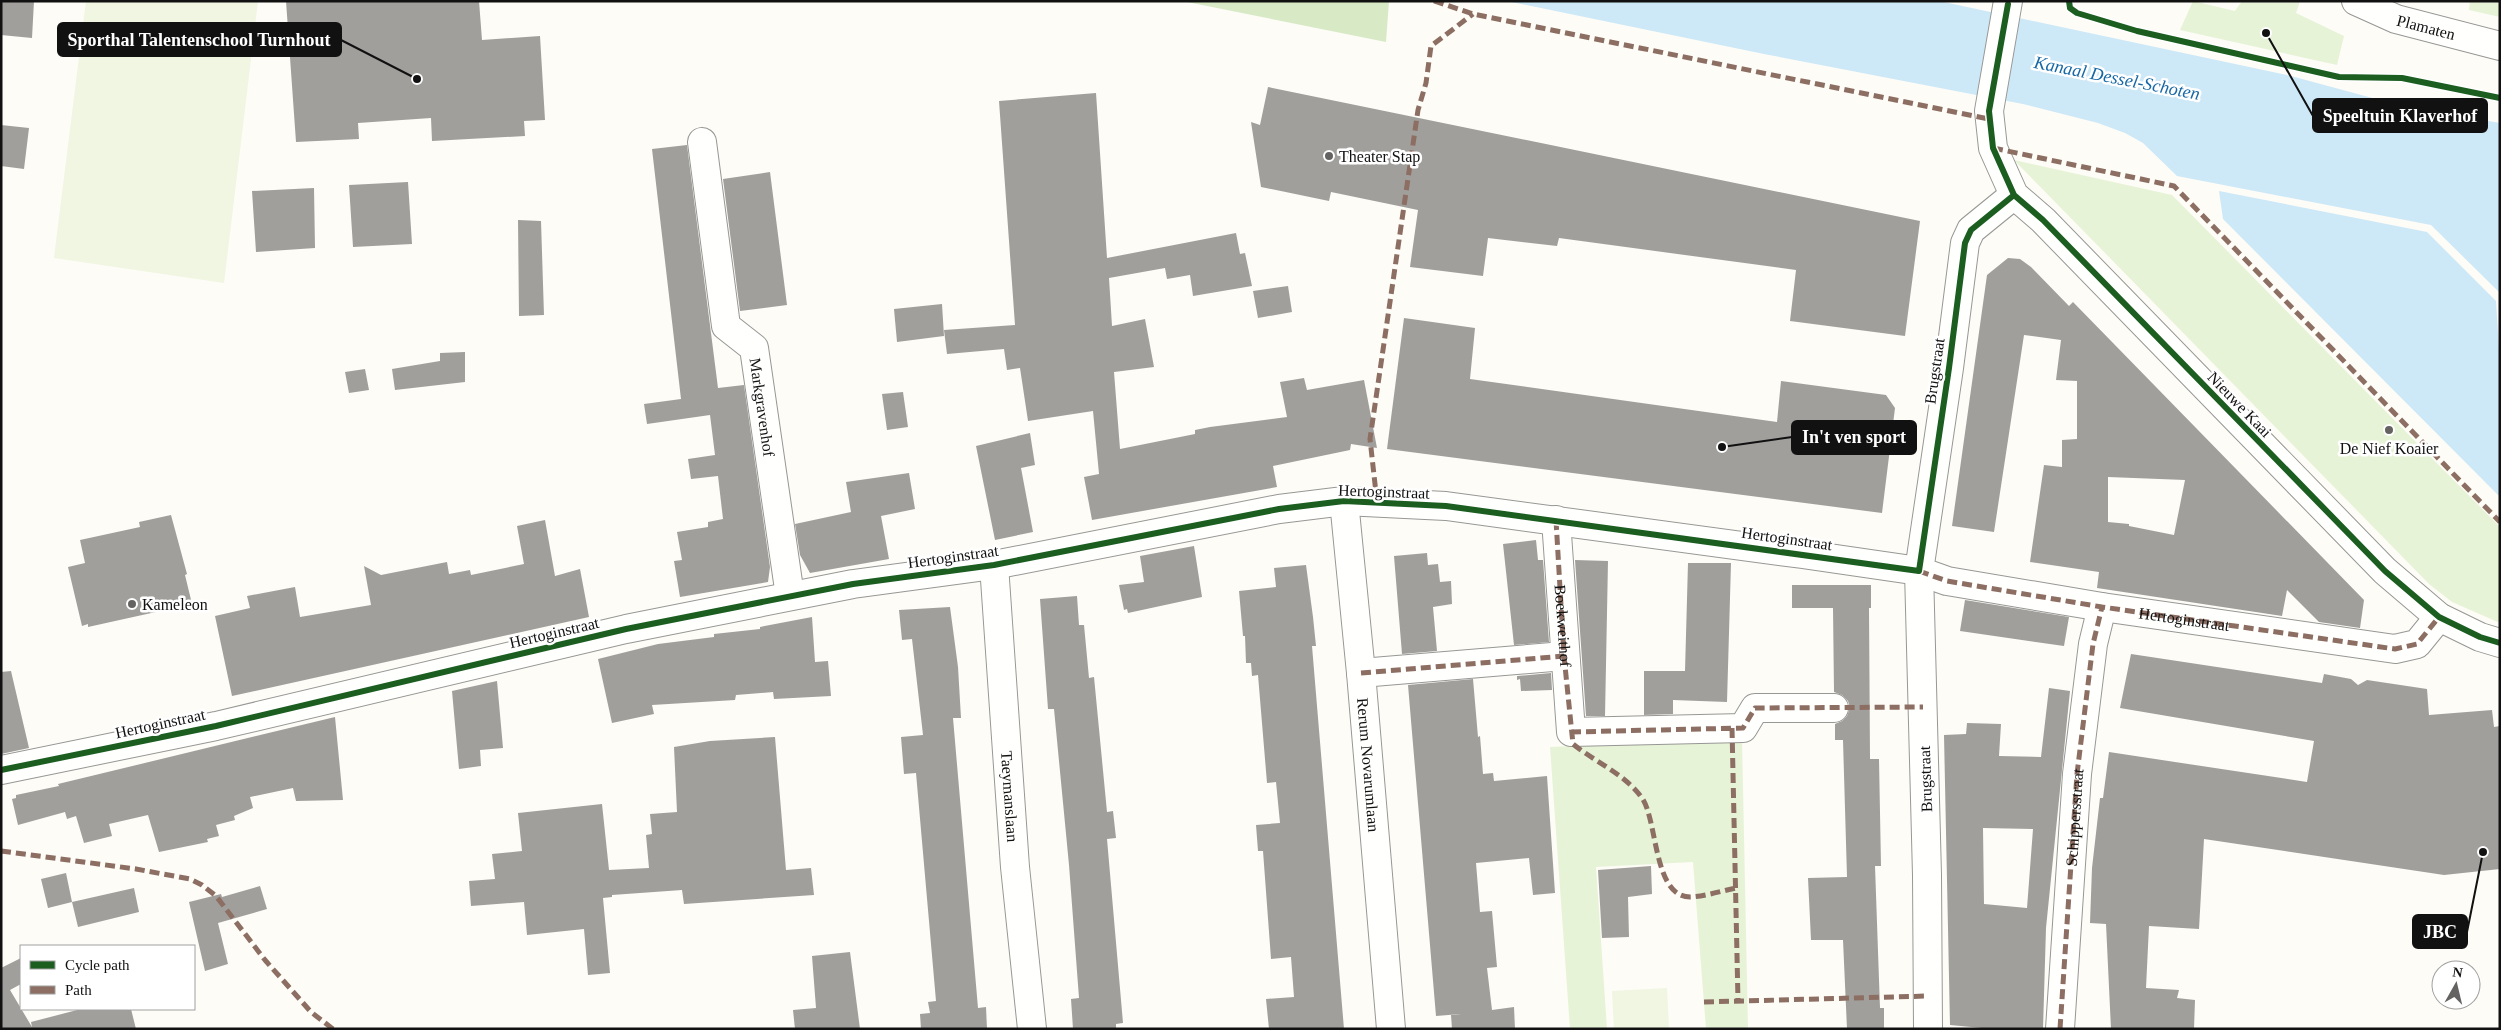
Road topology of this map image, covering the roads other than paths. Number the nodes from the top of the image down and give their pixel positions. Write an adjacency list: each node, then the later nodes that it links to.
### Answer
1 (2356, 1): 3 (street, Plamaten)
2 (2008, 5): 5 (street, Nieuwe Kaai)
3 (2500, 46)
4 (702, 142): 10 (street, Markgravenhof)
5 (2014, 195): 9 (street, Brugstraat); 12 (street, Nieuwe Kaai)
6 (1344, 501): 7 (street, Hertoginstraat); 8 (street, Hertoginstraat); 15 (street, Rerum Novarumlaan)
7 (1556, 520): 9 (street, Hertoginstraat); 14 (street, Boekweithof)
8 (994, 565): 10 (street, Hertoginstraat); 18 (street, Taeymanslaan)
9 (1919, 571): 11 (street, Hertoginstraat); 20 (street, Brugstraat)
10 (790, 596): 17 (street, Hertoginstraat)
11 (2102, 606): 12 (street, Hertoginstraat); 21 (street, Schippersstraat)
12 (2440, 617): 13 (street, Nieuwe Kaai)
13 (2500, 643)
14 (1564, 653): 15 (street); 16 (street, Boekweithof)
15 (1361, 674): 19 (street, Rerum Novarumlaan)
16 (1834, 708)
17 (1, 770)
18 (1032, 1029)
19 (1390, 1029)
20 (1928, 1029)
21 (2060, 1029)

